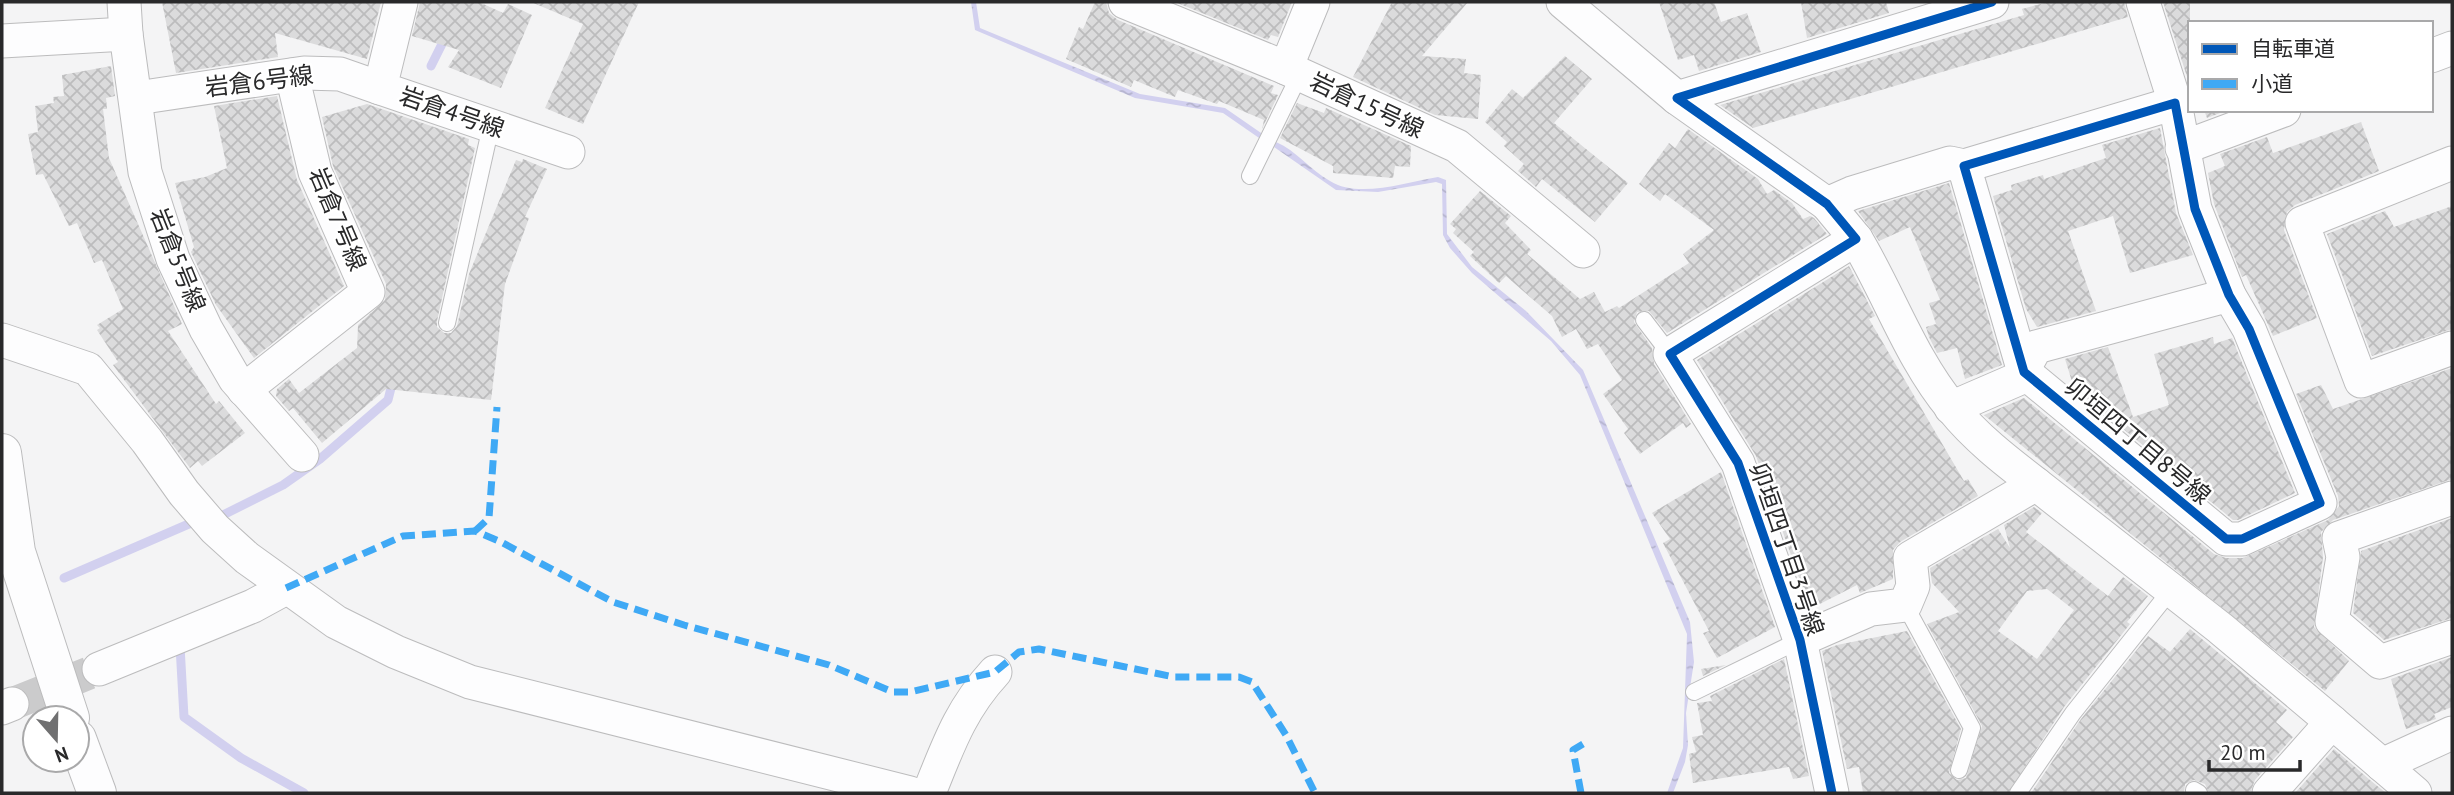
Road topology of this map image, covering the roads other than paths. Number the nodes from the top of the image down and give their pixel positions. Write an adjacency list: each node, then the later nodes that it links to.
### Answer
1 (401, 2): 13 (street, 岩倉4号線)
2 (1125, 2): 11 (street, 岩倉15号線)
3 (1313, 2): 11 (street)
4 (1563, 2): 15 (street)
5 (1993, 2): 15 (street)
6 (2143, 2): 16 (street)
7 (125, 18): 8 (street); 14 (street, 岩倉5号線)
8 (2, 41)
9 (2452, 48): 10 (street)
10 (2433, 55)
11 (1293, 71): 23 (lane); 26 (street, 岩倉15号線)
12 (292, 75): 13 (street, 岩倉6号線); 14 (street, 岩倉6号線); 34 (street, 岩倉7号線)
13 (380, 88): 18 (street, 岩倉4号線)
14 (137, 98): 34 (street, 岩倉5号線)
15 (1678, 98): 24 (street)
16 (2175, 103): 19 (street); 22 (street)
17 (2279, 112): 19 (street)
18 (491, 126): 20 (street, 岩倉4号線); 29 (lane)
19 (2182, 148): 27 (street)
20 (568, 152)
21 (2452, 163): 31 (street)
22 (1964, 166): 24 (street); 33 (street)
23 (1250, 176)
24 (1827, 204): 25 (street)
25 (1856, 239): 32 (street); 35 (street)
26 (1583, 251)
27 (2229, 295): 33 (street); 40 (street)
28 (1644, 320): 32 (lane)
29 (447, 323)
30 (2, 340): 42 (street)
31 (2452, 348)
32 (1670, 354): 46 (street, 卯垣四丁目3号線)
33 (2024, 372): 35 (street); 40 (street, 卯垣四丁目8号線)
34 (244, 390): 37 (street, 岩倉5号線)
35 (1951, 408): 38 (street)
36 (2, 453): 50 (main road)
37 (302, 455)
38 (2036, 484): 43 (street); 44 (street)
39 (2452, 498): 41 (street)
40 (2320, 503): 41 (street)
41 (2339, 538): 45 (street)
42 (286, 588): 47 (street); 57 (street)
43 (2171, 590): 51 (street); 60 (lane)
44 (1905, 605): 46 (street); 54 (lane)
45 (2452, 637)
46 (1800, 640): 49 (lane); 59 (street, 卯垣四丁目3号線)
47 (99, 669)
48 (995, 672): 58 (street)
49 (1694, 692)
50 (65, 704)
51 (2332, 722): 53 (street); 61 (street)
52 (2452, 733): 53 (street)
53 (2382, 765): 62 (street)
54 (1959, 770)
55 (90, 774): 56 (main road)
56 (97, 793)
57 (910, 793)
58 (929, 793)
59 (1832, 793)
60 (2018, 793)
61 (2269, 793)
62 (2414, 793)

